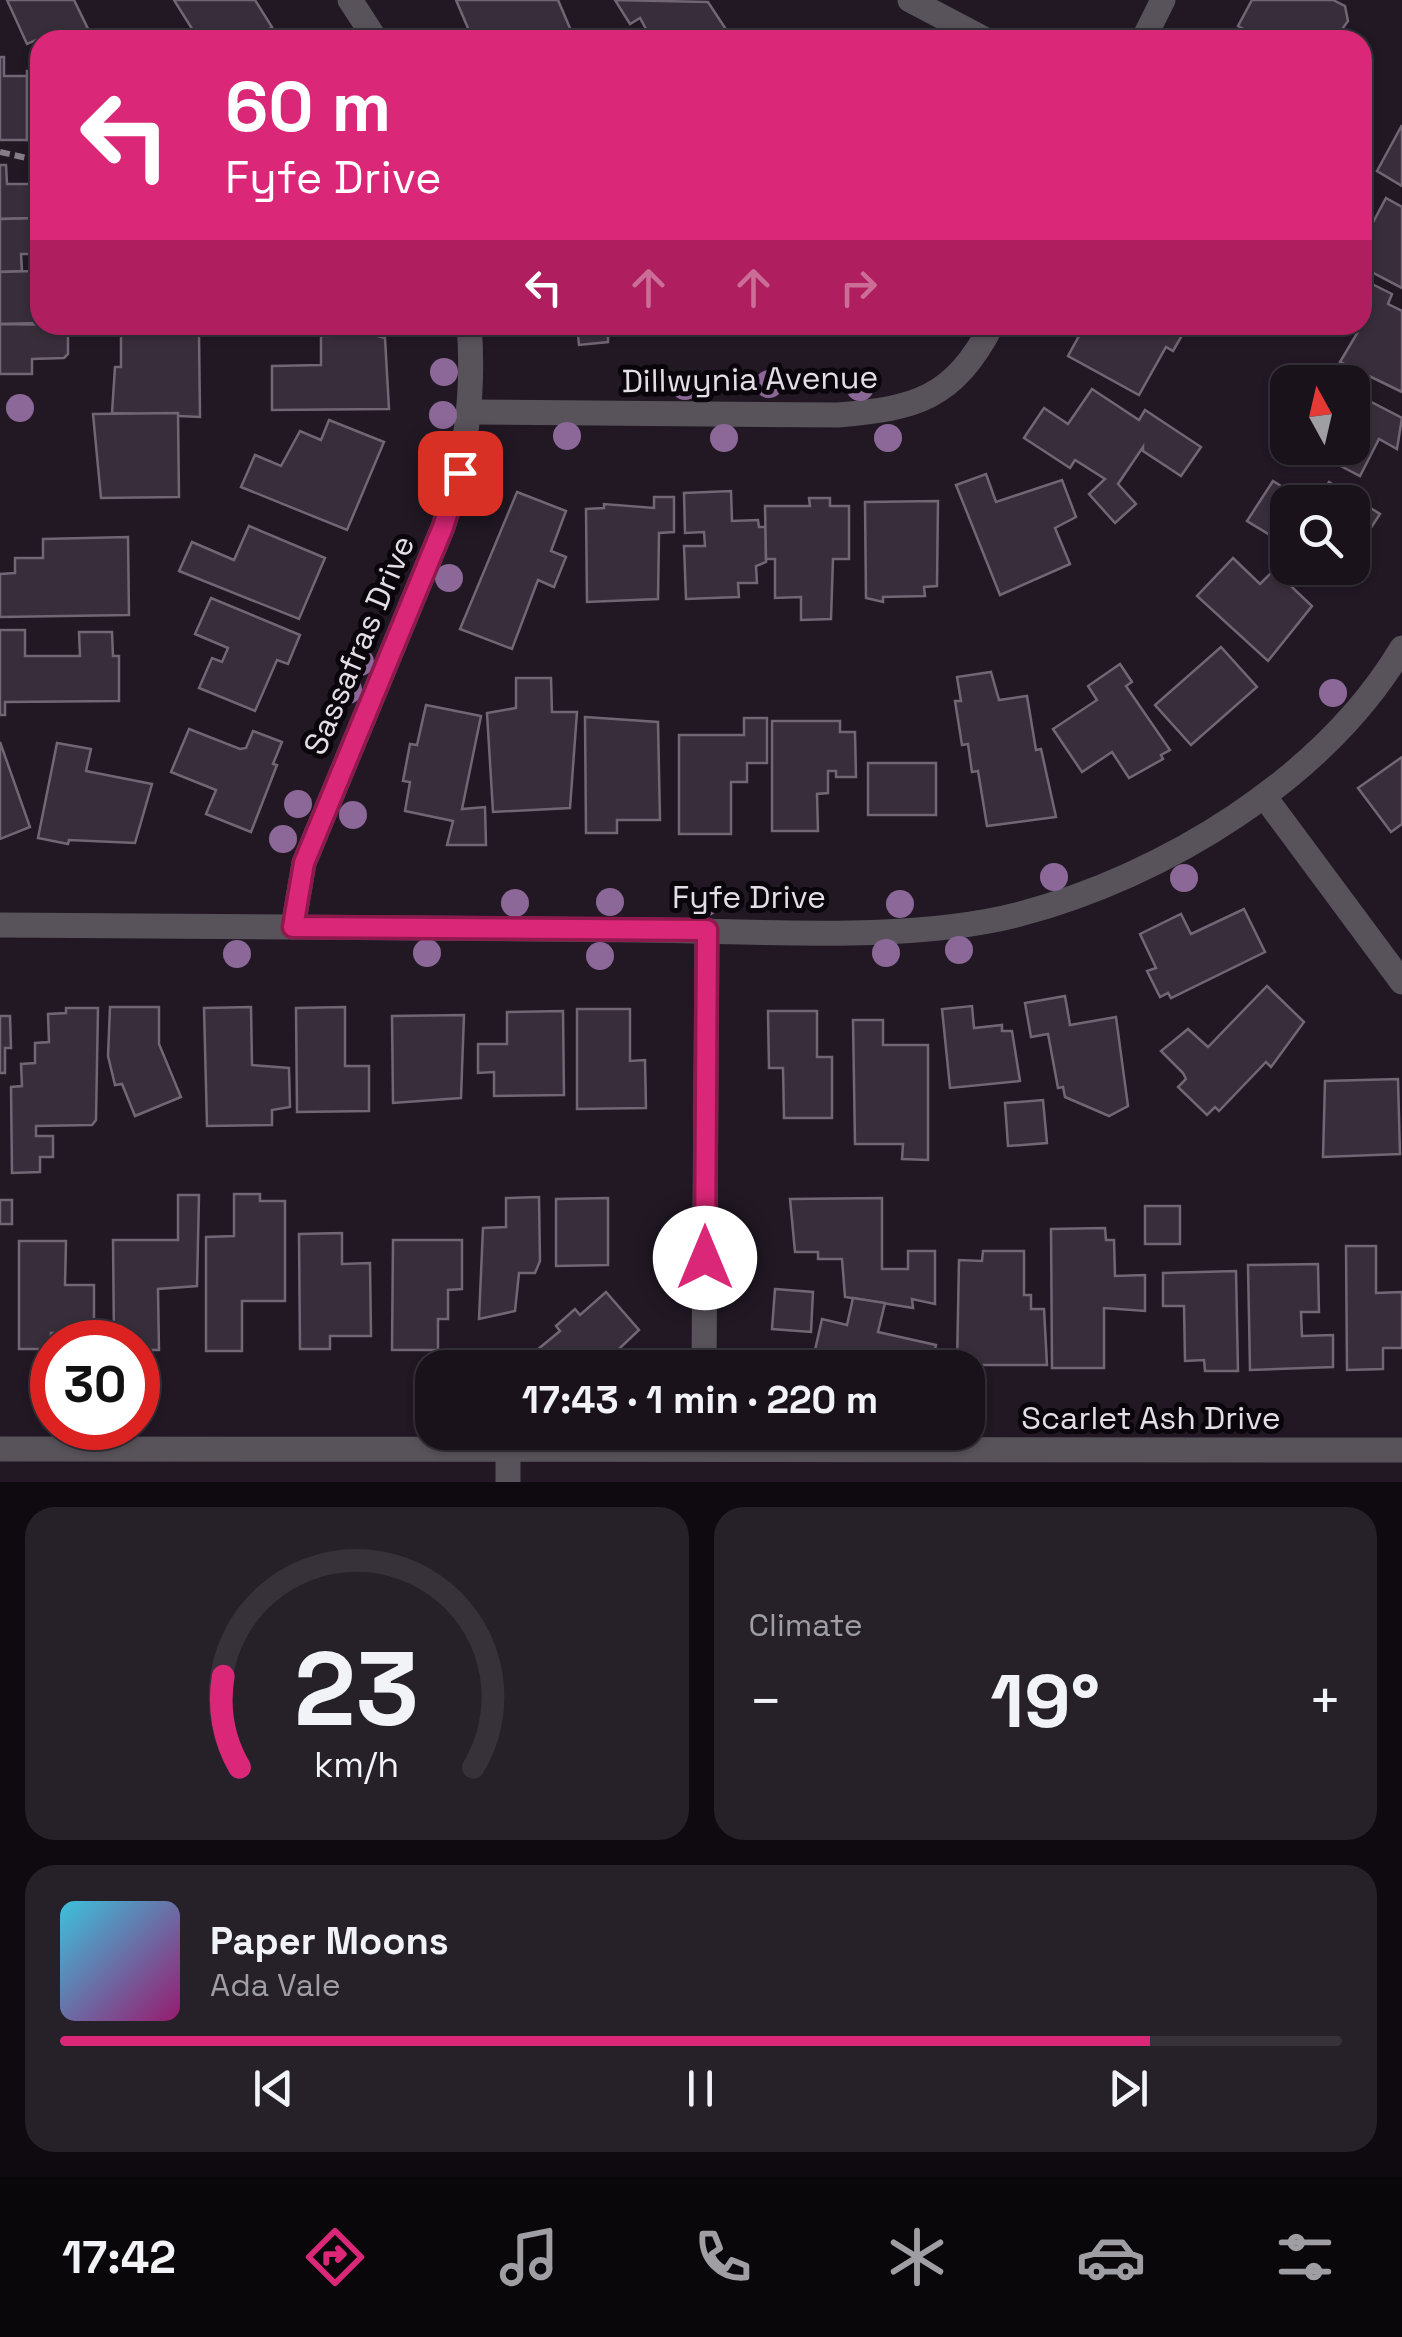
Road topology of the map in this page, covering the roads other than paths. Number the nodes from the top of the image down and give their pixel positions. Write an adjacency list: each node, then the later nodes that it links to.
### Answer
1 (350, 0): 4 (street)
2 (910, 0): 5 (street)
3 (1163, 0): 6 (street)
4 (370, 30)
5 (967, 30)
6 (1147, 30)
7 (469, 335): 9 (street, Sassafras Drive)
8 (985, 335): 9 (street, Dillwynia Avenue)
9 (470, 412): 13 (street, Sassafras Drive)
10 (1402, 648): 11 (street, Fyfe Drive)
11 (1264, 796): 14 (street, Fyfe Drive); 15 (street)
12 (0, 925): 13 (street, Fyfe Drive)
13 (293, 927): 14 (street, Fyfe Drive)
14 (707, 930): 16 (street)
15 (1402, 982)
16 (704, 1350)
17 (985, 1445): 20 (street, Scarlet Ash Drive)
18 (0, 1449): 21 (street, Scarlet Ash Drive)
19 (544, 1450): 21 (street, Scarlet Ash Drive)
20 (1402, 1450)
21 (508, 1452): 22 (street)
22 (508, 1482)

